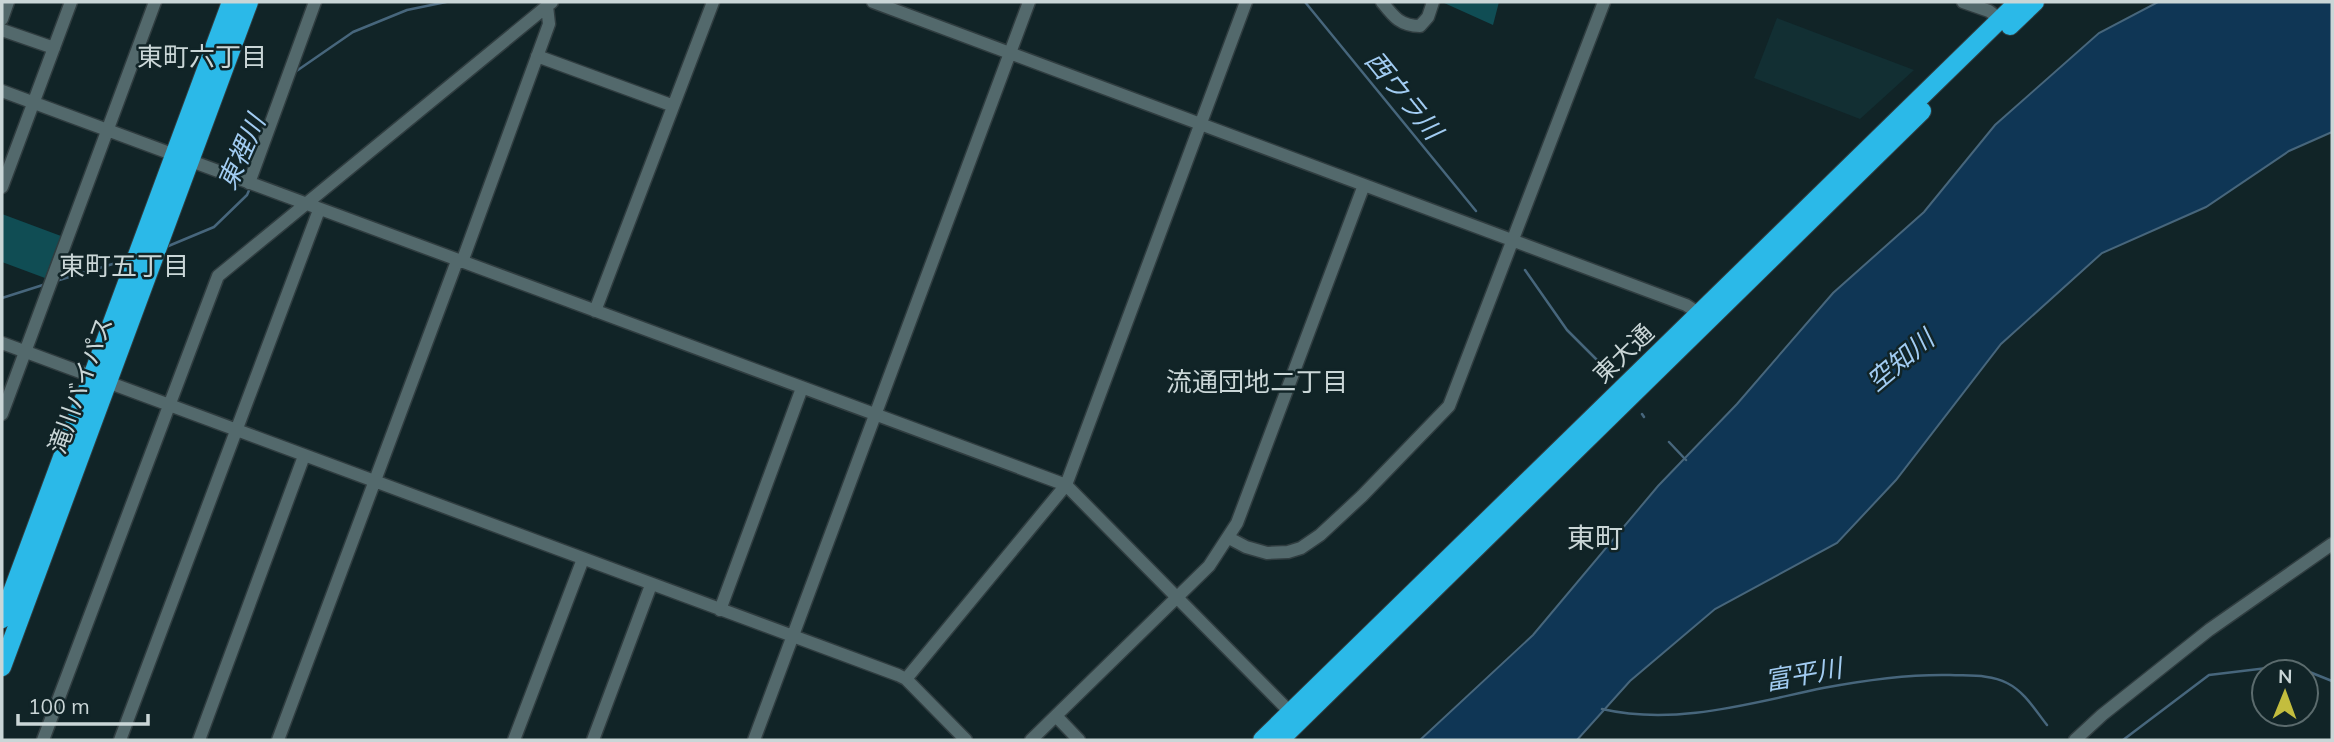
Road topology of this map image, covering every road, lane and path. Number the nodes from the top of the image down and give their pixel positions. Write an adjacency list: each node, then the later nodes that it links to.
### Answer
1 (8, 2): 18 (street)
2 (71, 2): 21 (street)
3 (155, 2): 28 (street)
4 (232, 2): 29 (highway, 滝川バイパス)
5 (249, 2): 29 (highway, 滝川バイパス)
6 (315, 2): 30 (street)
7 (713, 2): 26 (street)
8 (873, 2): 22 (street)
9 (1029, 2): 22 (street)
10 (1246, 2): 27 (street)
11 (1382, 2): 12 (street)
12 (1433, 2)
13 (1604, 2): 35 (street)
14 (1963, 2): 19 (street)
15 (2018, 2): 19 (highway, 東大通)
16 (2035, 2): 19 (highway, 東大通)
17 (550, 4): 23 (street); 33 (street)
18 (2, 19)
19 (2005, 22): 38 (highway, 東大通)
20 (2, 30): 21 (street)
21 (54, 48): 25 (street)
22 (1010, 52): 27 (street); 45 (street)
23 (537, 56): 26 (street); 36 (street)
24 (2, 91): 25 (street)
25 (33, 103): 28 (street); 32 (street)
26 (671, 106): 37 (street)
27 (1201, 124): 31 (street); 49 (street)
28 (107, 130): 29 (street); 40 (street)
29 (182, 158): 30 (street); 41 (highway, 滝川バイパス)
30 (249, 183): 33 (street)
31 (1364, 185): 35 (street); 50 (street)
32 (2, 187)
33 (305, 205): 34 (street); 43 (street)
34 (319, 210): 36 (street); 46 (street)
35 (1514, 240): 38 (street); 50 (street)
36 (459, 262): 37 (street); 48 (street)
37 (595, 312): 42 (street)
38 (1704, 317): 61 (highway, 東大通)
39 (2, 343): 40 (street)
40 (25, 351): 41 (street); 44 (street)
41 (100, 378): 43 (street); 56 (highway, 滝川バイパス); 58 (highway, 滝川バイパス)
42 (802, 388): 45 (street); 55 (street)
43 (168, 405): 46 (street); 62 (street)
44 (2, 414)
45 (875, 415): 49 (street); 57 (street)
46 (236, 431): 47 (street); 63 (street)
47 (304, 456): 48 (street); 64 (street)
48 (374, 482): 52 (street); 65 (street)
49 (1066, 485): 54 (street); 59 (street)
50 (1229, 538): 54 (street)
51 (2332, 544): 74 (street)
52 (583, 559): 53 (street); 66 (street)
53 (651, 585): 55 (street); 67 (street)
54 (1178, 598): 60 (street); 61 (street)
55 (720, 610): 57 (street)
56 (2, 619)
57 (792, 636): 59 (street); 68 (street)
58 (2, 667)
59 (906, 679): 69 (street)
60 (1056, 716): 70 (street); 71 (street)
61 (1295, 717): 72 (highway, 東大通); 73 (highway, 東大通)
62 (43, 740)
63 (120, 740)
64 (199, 740)
65 (278, 740)
66 (514, 740)
67 (593, 740)
68 (754, 740)
69 (966, 740)
70 (1031, 740)
71 (1079, 740)
72 (1262, 740)
73 (1280, 740)
74 (2075, 740)

